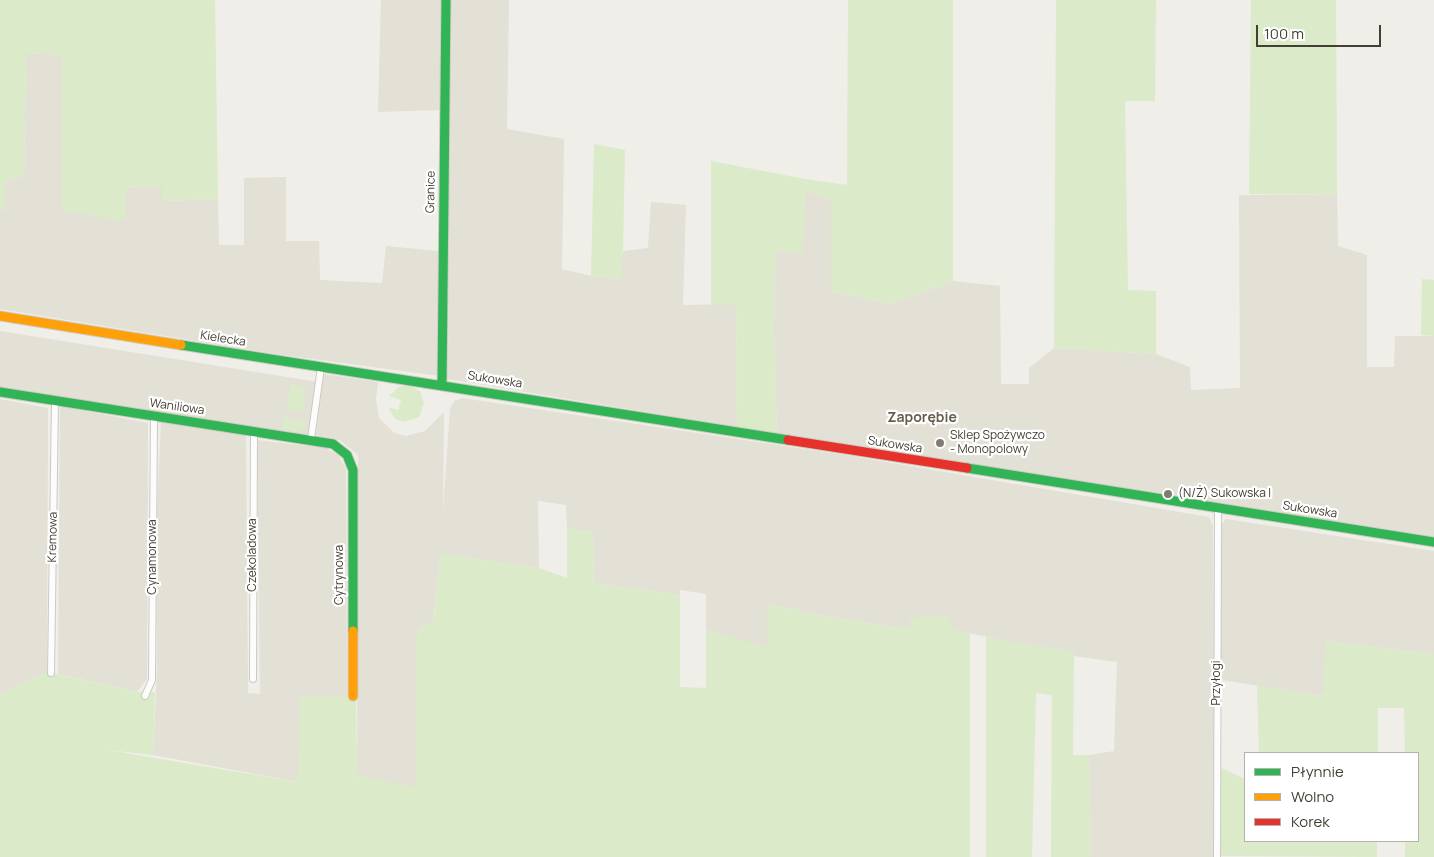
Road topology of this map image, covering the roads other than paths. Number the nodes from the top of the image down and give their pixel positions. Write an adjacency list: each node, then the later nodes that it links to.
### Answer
1 (446, 0): 4 (street, Granice)
2 (0, 316): 3 (street, Kielecka)
3 (322, 367): 4 (street, Kielecka); 9 (street)
4 (442, 384): 11 (street, Sukowska)
5 (0, 392): 6 (street, Waniliowa)
6 (55, 401): 7 (street, Waniliowa); 13 (street, Kremowa)
7 (154, 417): 8 (street, Waniliowa); 15 (street, Cynamonowa)
8 (254, 431): 9 (street, Waniliowa); 14 (street, Czekoladowa)
9 (311, 439): 10 (street, Waniliowa)
10 (347, 455): 16 (street, Cytrynowa)
11 (1218, 508): 12 (street, Sukowska); 17 (street, Przyłogi)
12 (1434, 542)
13 (51, 673)
14 (253, 679)
15 (145, 696)
16 (352, 696)
17 (1217, 857)

